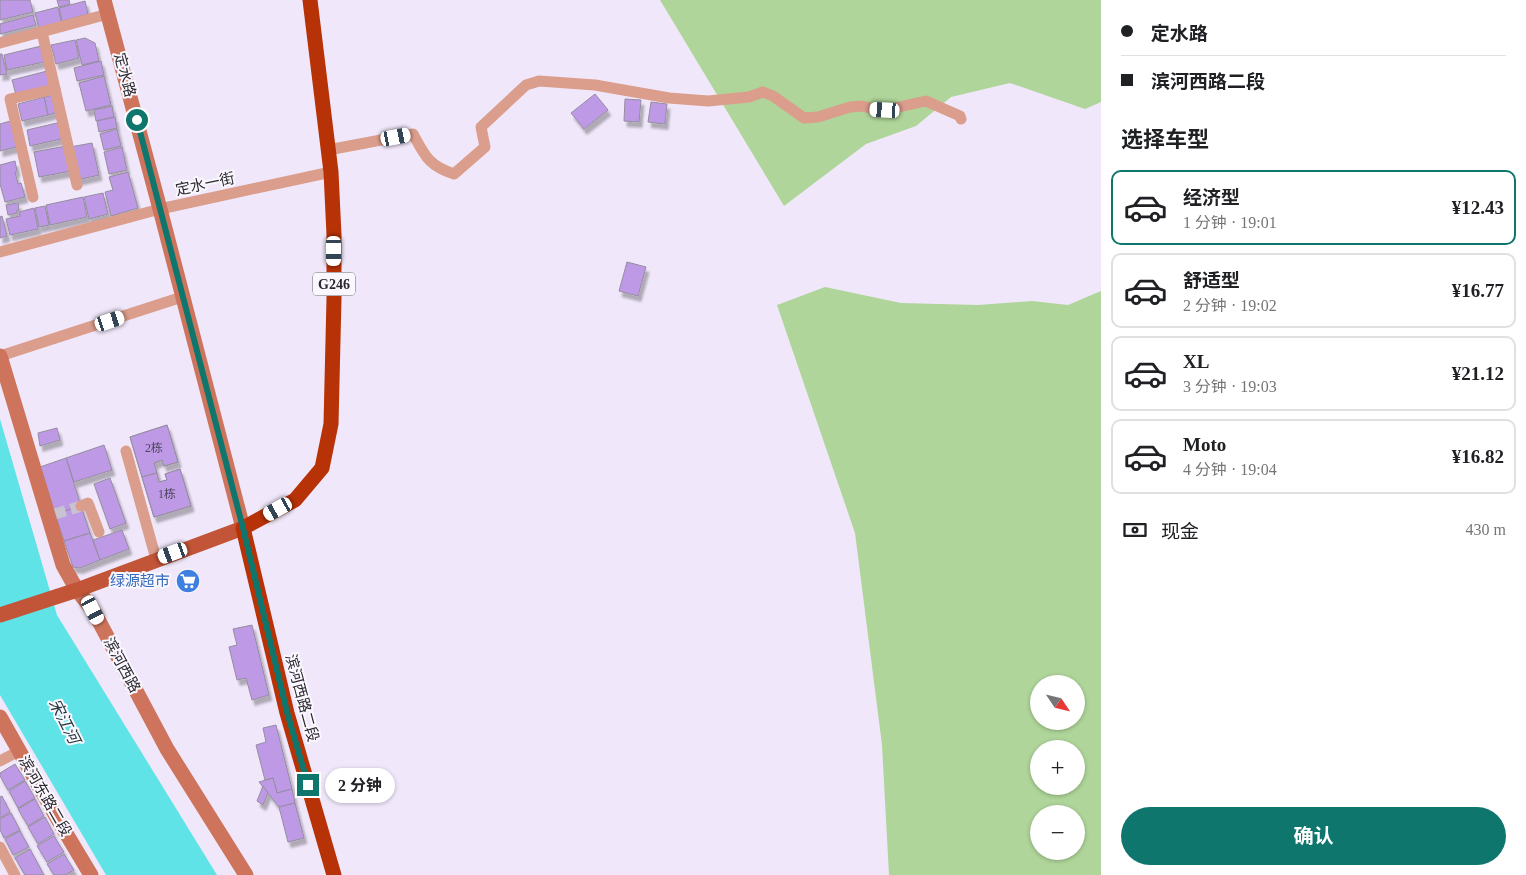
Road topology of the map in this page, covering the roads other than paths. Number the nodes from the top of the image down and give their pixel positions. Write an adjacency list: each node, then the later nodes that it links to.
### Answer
1 (310, 0): 7 (highway, G246)
2 (106, 7): 3 (street); 11 (street, 定水路)
3 (42, 32): 4 (street); 5 (street)
4 (0, 43)
5 (55, 88): 9 (street); 10 (street)
6 (961, 119): 7 (street)
7 (328, 150): 8 (highway, G246)
8 (331, 172): 11 (street, 定水一街); 17 (highway, G246)
9 (77, 185)
10 (33, 197)
11 (160, 209): 12 (street, 定水一街); 13 (street, 定水路)
12 (0, 252)
13 (182, 297): 14 (street); 17 (street, 定水路)
14 (0, 356): 20 (street, 滨河西路)
15 (126, 451): 19 (street)
16 (81, 506): 18 (street)
17 (243, 528): 19 (main road); 29 (highway, 滨河西路二段)
18 (99, 532)
19 (156, 559): 20 (main road)
20 (76, 590): 21 (main road); 28 (street, 滨河西路)
21 (0, 616)
22 (0, 717): 23 (street, 滨河东路二段)
23 (19, 751): 24 (street); 27 (street, 滨河东路二段)
24 (0, 762)
25 (0, 846): 26 (street)
26 (15, 875)
27 (91, 875)
28 (246, 875)
29 (334, 875)

